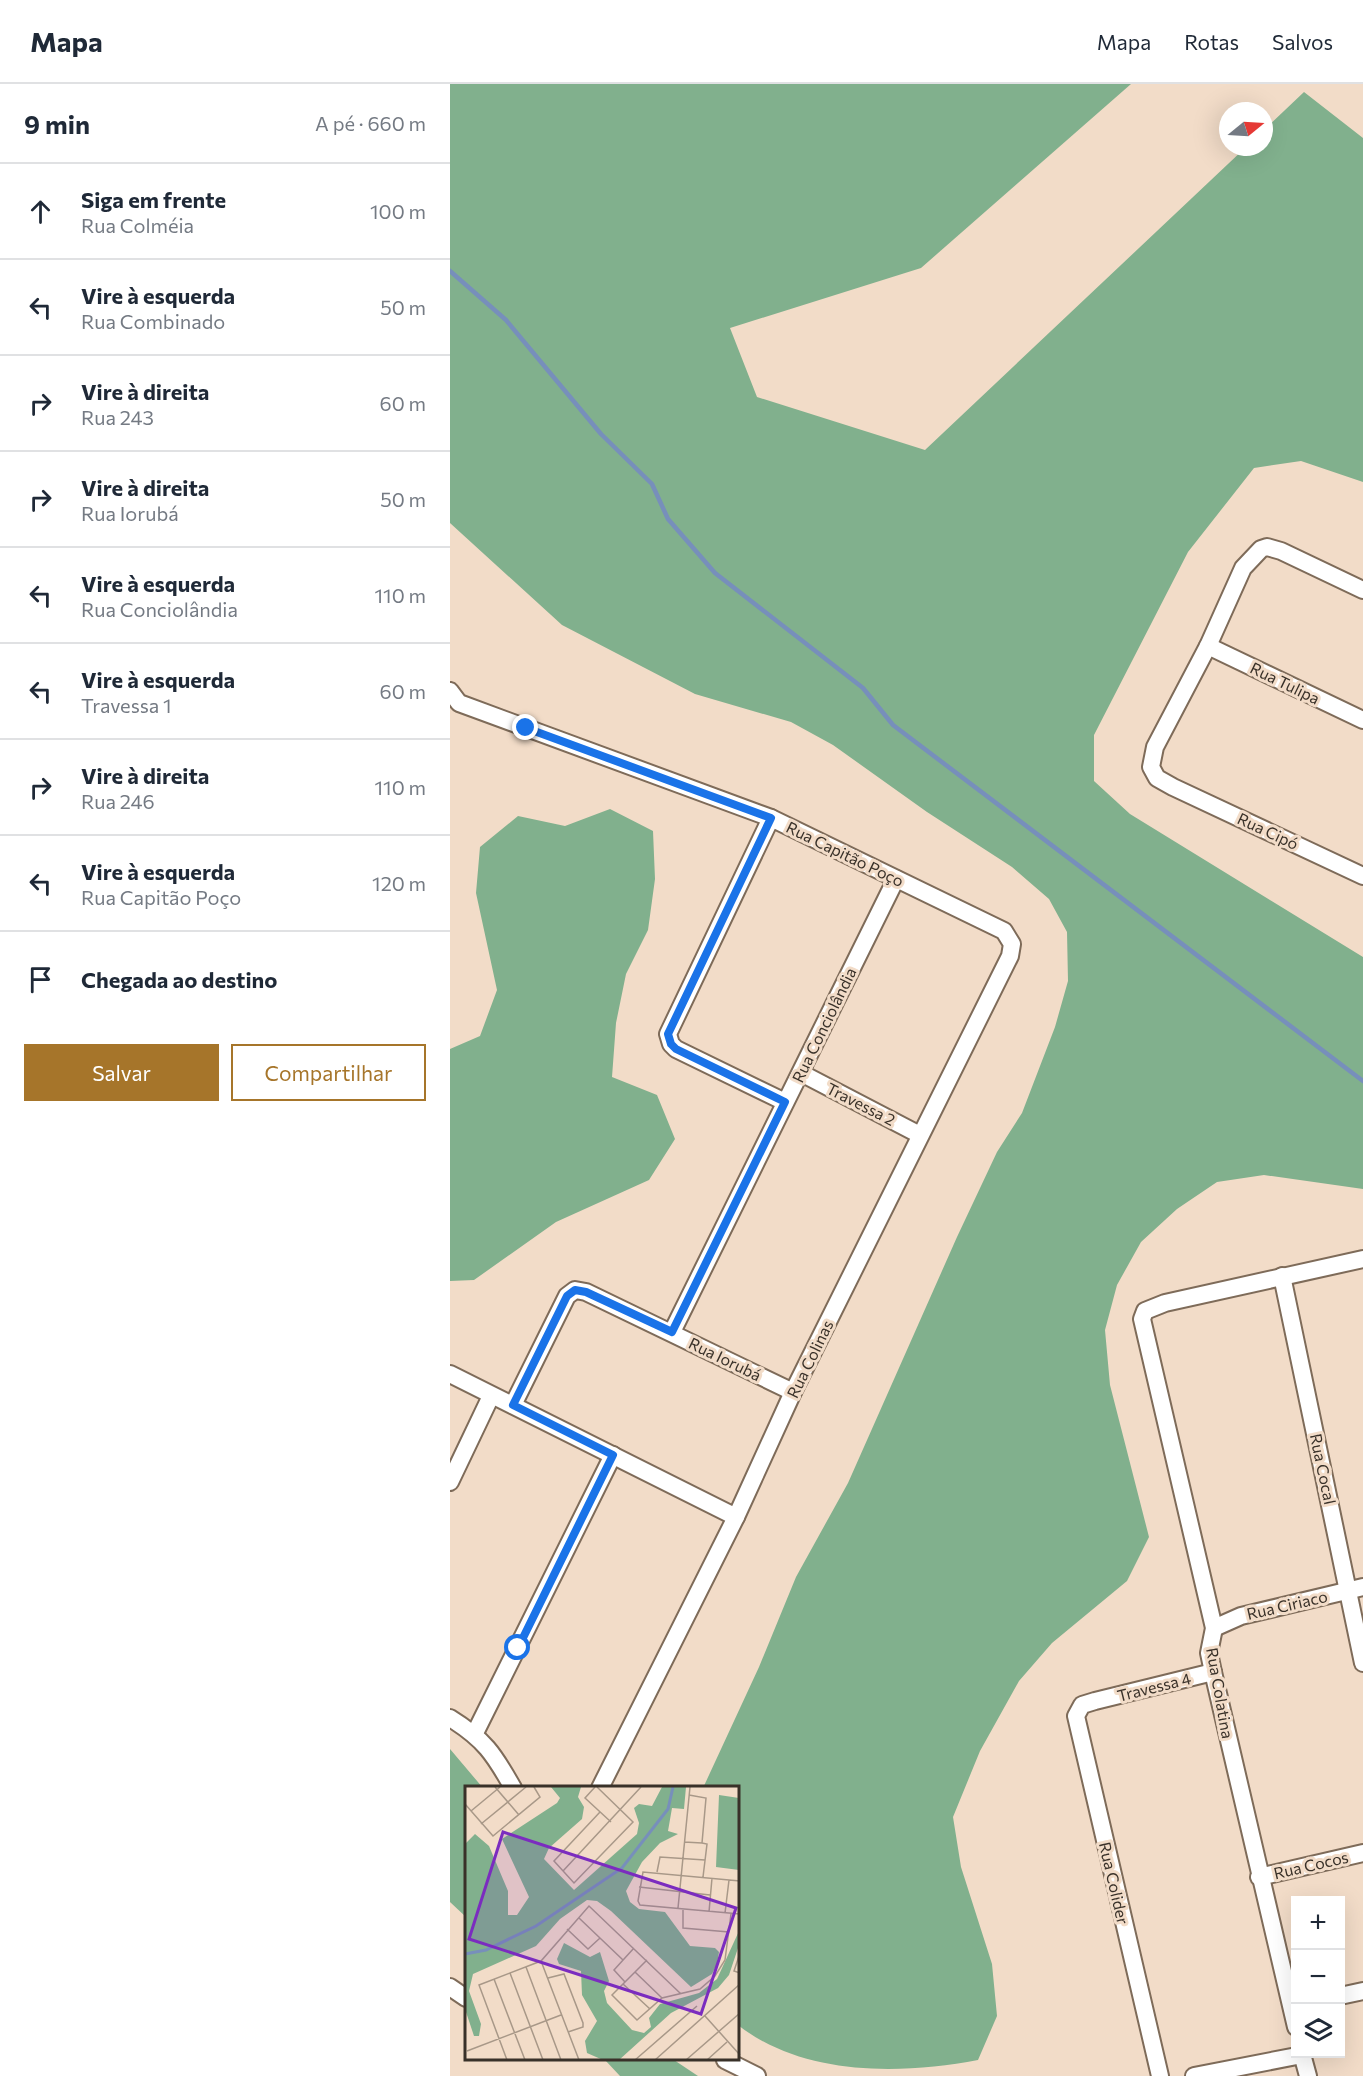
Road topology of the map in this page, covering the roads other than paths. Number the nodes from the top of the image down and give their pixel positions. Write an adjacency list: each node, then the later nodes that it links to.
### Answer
1 (1363, 590): 2 (street)
2 (1208, 646): 4 (street, Rua Tulipa); 6 (street, Rua Cipó)
3 (453, 701): 5 (street, Rua Capitão Poço)
4 (1363, 720)
5 (771, 818): 7 (street, Rua Capitão Poço); 10 (street)
6 (1363, 876)
7 (896, 879): 8 (street, Rua Capitão Poço); 9 (street, Rua Conciolândia)
8 (1004, 931): 11 (street, Rua Colinas)
9 (801, 1073): 10 (street, Rua Conciolândia); 11 (street, Travessa 2)
10 (785, 1102): 14 (street, Rua Conciolândia)
11 (920, 1135): 16 (street, Rua Colinas)
12 (1363, 1259): 13 (street)
13 (1282, 1276): 22 (street, Rua Cocal); 23 (street, Rua Colatina)
14 (672, 1332): 16 (street, Rua Iorubá); 18 (street, Rua Iorubá)
15 (450, 1374): 17 (street)
16 (793, 1392): 21 (street, Rua Colinas)
17 (491, 1396): 18 (street); 20 (street)
18 (513, 1405): 19 (street)
19 (613, 1455): 21 (street); 28 (street)
20 (450, 1482)
21 (736, 1517): 30 (street, Rua Colinas)
22 (1356, 1589): 23 (street, Rua Ciriaco); 24 (street, Rua Cocal)
23 (1214, 1628): 25 (street, Rua Colatina)
24 (1363, 1663)
25 (1213, 1672): 26 (street, Travessa 4); 32 (street, Rua Colatina)
26 (1095, 1701): 42 (street, Rua Colider)
27 (450, 1718): 28 (street)
28 (476, 1733): 29 (street)
29 (512, 1786)
30 (601, 1786)
31 (1363, 1853): 32 (street, Rua Cocos)
32 (1259, 1877): 37 (street, Rua Colatina)
33 (450, 1987): 36 (street)
34 (1363, 1991): 35 (street)
35 (1345, 1995)
36 (465, 1997)
37 (1293, 2004)
38 (1291, 2056): 43 (street)
39 (1303, 2058): 44 (street)
40 (727, 2061): 41 (street)
41 (757, 2076)
42 (1160, 2076)
43 (1194, 2076)
44 (1308, 2076)

